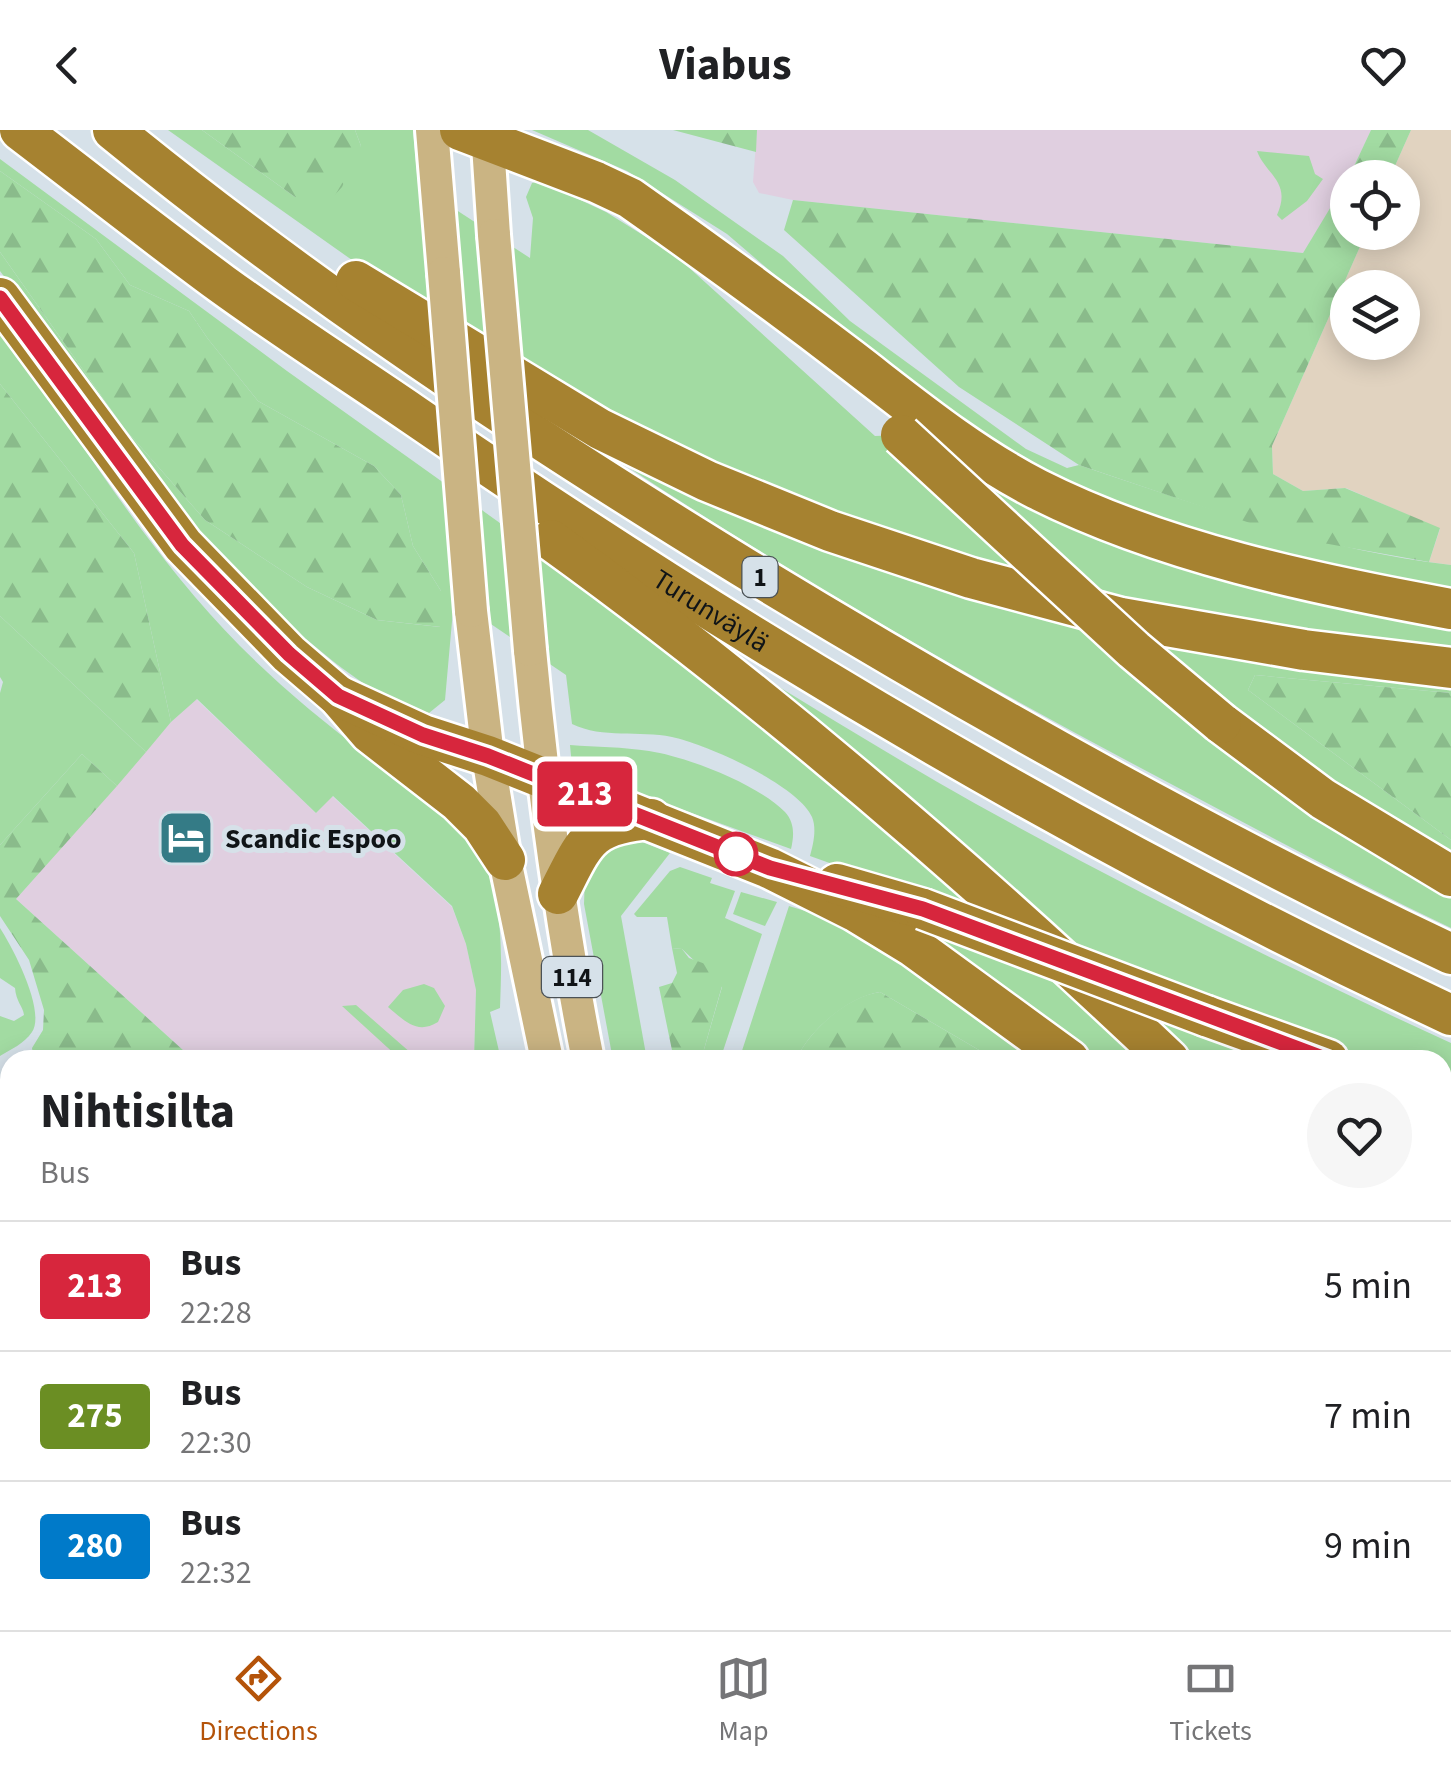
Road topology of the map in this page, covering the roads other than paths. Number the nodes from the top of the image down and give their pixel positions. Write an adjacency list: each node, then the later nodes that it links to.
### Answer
1 (20, 130): 6 (highway, Turunväylä / 1)
2 (114, 130): 19 (highway, Turunväylä / 1)
3 (122, 130): 10 (highway)
4 (432, 130): 12 (main road, bridge)
5 (478, 133): 7 (highway); 13 (main road, bridge)
6 (224, 285): 20 (highway, Turunväylä / 1); 24 (highway)
7 (753, 290): 9 (highway); 17 (highway, bridge)
8 (0, 298): 11 (highway)
9 (1451, 609)
10 (1451, 668)
11 (338, 696): 12 (highway); 15 (highway)
12 (488, 756): 13 (highway); 15 (main road, 114)
13 (542, 777): 14 (highway); 18 (main road, 114)
14 (651, 819): 16 (highway); 18 (highway)
15 (506, 860): 21 (main road, 114)
16 (770, 868): 23 (highway); 25 (highway, bridge)
17 (1451, 876)
18 (558, 894): 22 (main road, 114)
19 (1451, 954)
20 (1451, 1015)
21 (545, 1050)
22 (586, 1050)
23 (1054, 1050)
24 (1157, 1050)
25 (1300, 1050)

